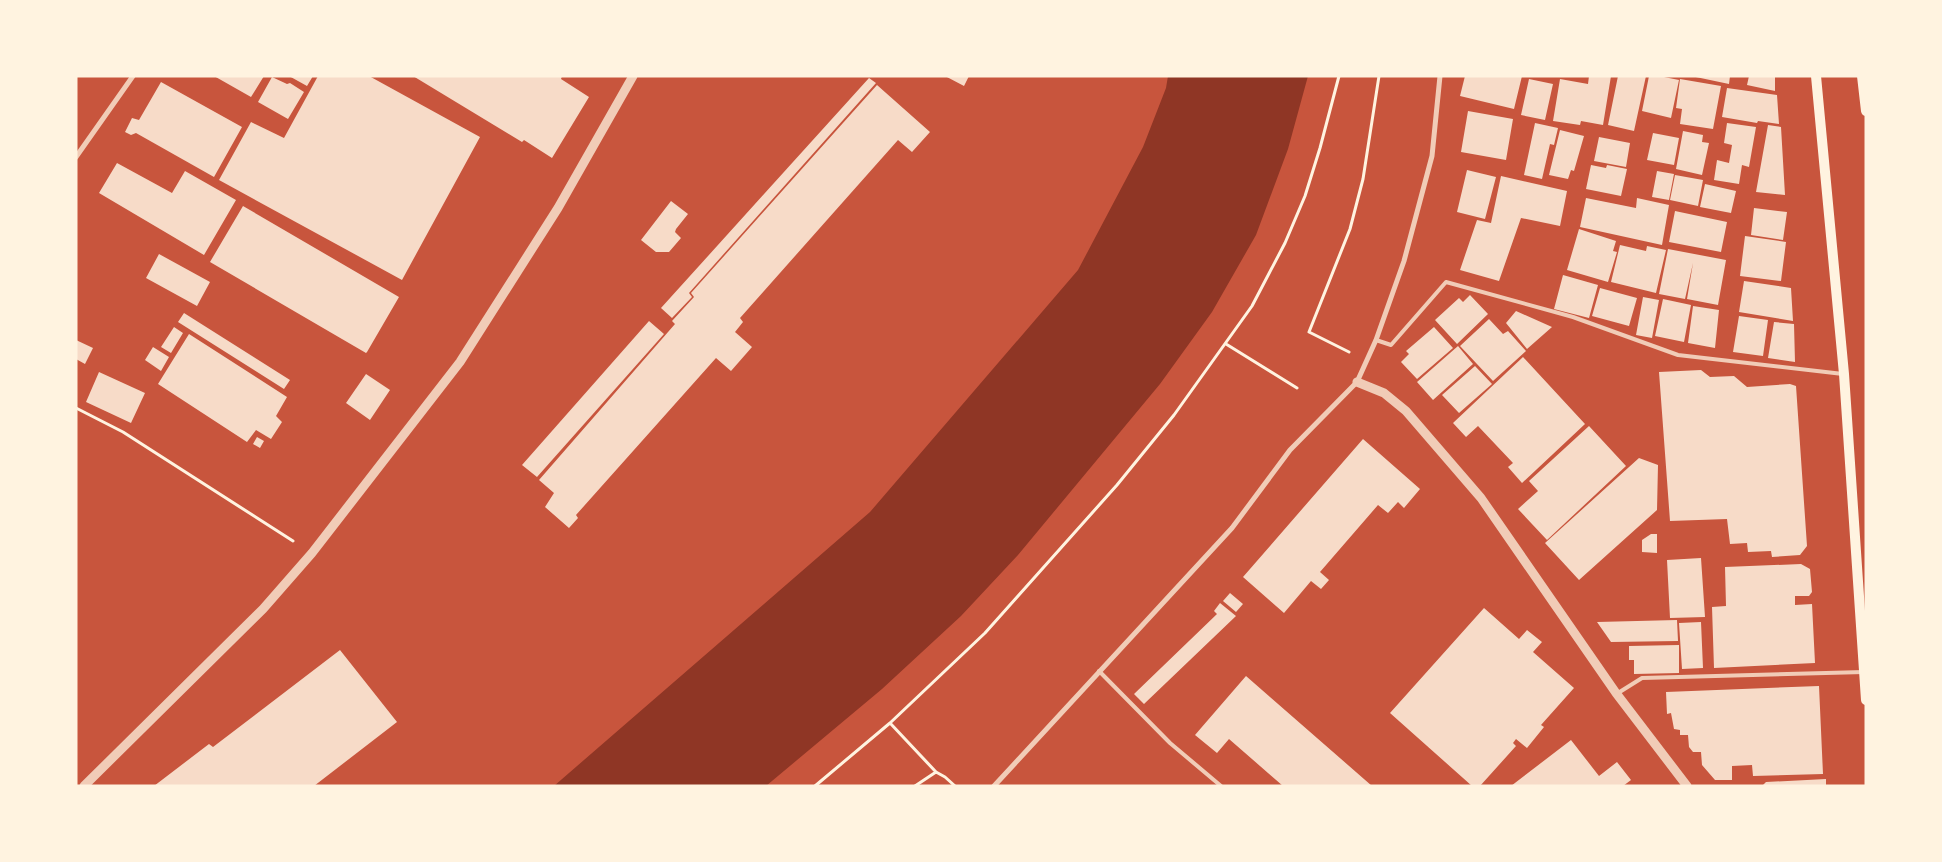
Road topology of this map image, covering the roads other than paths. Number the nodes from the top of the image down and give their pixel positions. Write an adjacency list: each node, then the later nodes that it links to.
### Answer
1 (134, 76): 7 (street)
2 (633, 76): 16 (street)
3 (1440, 76): 8 (street)
4 (1815, 76): 9 (main road)
5 (1862, 76): 6 (main road)
6 (1866, 111)
7 (76, 157)
8 (1376, 340): 9 (lane); 10 (street)
9 (1844, 374): 12 (main road)
10 (1357, 382): 11 (street); 13 (street)
11 (1099, 671): 15 (street); 17 (lane)
12 (1864, 672): 13 (lane); 14 (main road)
13 (1616, 693): 18 (street)
14 (1866, 700)
15 (995, 785)
16 (84, 786)
17 (1221, 786)
18 (1687, 786)

